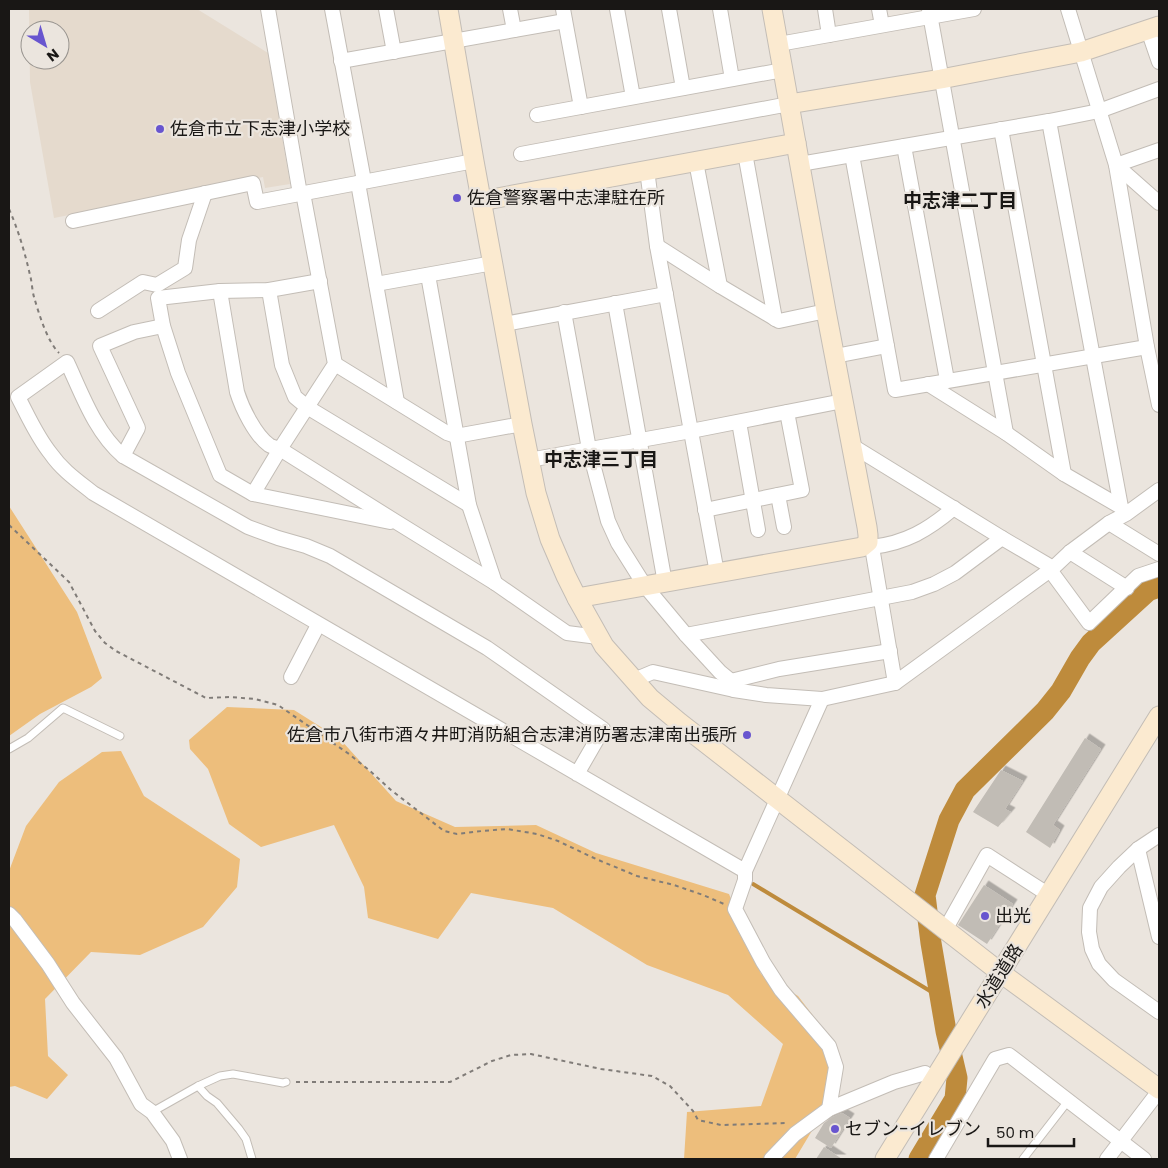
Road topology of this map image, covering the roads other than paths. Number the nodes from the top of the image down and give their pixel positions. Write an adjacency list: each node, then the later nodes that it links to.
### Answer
1 (268, 9): 52 (street)
2 (332, 9): 24 (street)
3 (386, 9): 22 (street)
4 (448, 9): 20 (street)
5 (510, 9): 18 (street)
6 (617, 9): 31 (street)
7 (669, 9): 29 (street)
8 (720, 9): 27 (street)
9 (772, 9): 21 (street)
10 (825, 9): 19 (street)
11 (879, 9): 16 (street)
12 (974, 9): 14 (street)
13 (1068, 9): 23 (street)
14 (929, 13): 16 (street); 28 (street)
15 (564, 15): 18 (street); 33 (street)
16 (882, 25): 19 (street)
17 (1154, 28): 23 (street); 25 (street)
18 (514, 30): 20 (street)
19 (829, 35): 21 (street)
20 (454, 41): 22 (street); 45 (street)
21 (779, 44): 26 (street)
22 (394, 52): 24 (street)
23 (1081, 52): 28 (street); 34 (street)
24 (342, 61): 50 (street)
25 (1159, 62)
26 (783, 70): 27 (street); 32 (street)
27 (732, 79): 29 (street)
28 (941, 79): 32 (street); 38 (street)
29 (683, 88): 31 (street)
30 (1159, 89): 34 (street)
31 (633, 98): 33 (street)
32 (789, 104): 39 (street); 43 (street)
33 (580, 107): 35 (street)
34 (1099, 111): 36 (street); 48 (street)
35 (537, 115)
36 (1049, 121): 37 (street); 76 (street)
37 (1001, 129): 38 (street); 78 (street)
38 (951, 138): 40 (street); 79 (street)
39 (796, 143): 42 (street); 47 (street)
40 (904, 146): 44 (street); 80 (street)
41 (1159, 150): 48 (street)
42 (745, 153): 46 (street); 70 (street)
43 (521, 154)
44 (852, 155): 47 (street); 73 (street)
45 (474, 161): 50 (street); 53 (street)
46 (696, 162): 49 (street); 61 (street)
47 (800, 164): 68 (street)
48 (1116, 165): 54 (street); 74 (street)
49 (647, 170): 53 (street); 56 (street)
50 (361, 182): 52 (street); 60 (street)
51 (205, 193): 52 (street); 55 (street); 64 (street)
52 (302, 193): 59 (street)
53 (481, 201): 57 (street)
54 (1159, 203)
55 (73, 221)
56 (657, 246): 61 (street); 65 (street)
57 (493, 263): 58 (street); 71 (street)
58 (428, 274): 60 (street); 91 (street)
59 (320, 281): 62 (street); 77 (street)
60 (376, 284): 83 (street)
61 (720, 286): 70 (street)
62 (269, 290): 63 (street); 85 (street)
63 (220, 291): 64 (street); 94 (street)
64 (158, 292): 67 (street); 72 (street)
65 (666, 294): 66 (street); 89 (street)
66 (615, 303): 69 (street); 92 (street)
67 (98, 311)
68 (826, 311): 70 (street); 75 (street)
69 (564, 312): 71 (street); 95 (street)
70 (775, 319)
71 (504, 324): 88 (street)
72 (163, 326): 96 (street); 99 (street)
73 (887, 346): 75 (street); 81 (street)
74 (1148, 347): 76 (street); 84 (street)
75 (834, 356): 82 (street)
76 (1093, 356): 78 (street); 106 (street)
77 (335, 364): 83 (street); 85 (street)
78 (1044, 364): 79 (street); 98 (street)
79 (994, 372): 80 (street); 90 (street)
80 (947, 380): 81 (street)
81 (928, 384): 90 (street)
82 (843, 401): 86 (street); 93 (street)
83 (397, 402): 91 (street)
84 (1159, 405)
85 (307, 407): 94 (street); 103 (street)
86 (787, 412): 87 (street); 100 (street)
87 (739, 422): 89 (street); 102 (street)
88 (522, 424): 91 (street); 97 (street)
89 (691, 431): 92 (street); 105 (street)
90 (1006, 433): 98 (street)
91 (456, 436): 103 (street)
92 (640, 441): 95 (street); 118 (street)
93 (851, 445): 104 (street); 112 (street)
94 (280, 448): 99 (street); 107 (street)
95 (589, 449): 97 (street); 120 (street)
96 (123, 456): 124 (street); 136 (street)
97 (529, 460): 122 (street)
98 (1064, 474): 106 (street)
99 (253, 494): 107 (street)
100 (778, 495): 102 (street); 109 (street)
101 (1156, 498): 106 (street)
102 (752, 500): 105 (street); 110 (street)
103 (469, 505): 119 (street)
104 (954, 508): 111 (street); 112 (street)
105 (705, 510): 117 (street)
106 (1123, 510): 108 (street)
107 (398, 523): 119 (street)
108 (1109, 523): 113 (street); 114 (street)
109 (784, 527)
110 (758, 530)
111 (1002, 538): 115 (street); 123 (street)
112 (870, 545): 117 (street); 123 (street)
113 (1070, 552): 115 (street); 121 (street)
114 (1159, 554)
115 (1051, 569): 121 (street); 130 (street)
116 (1159, 569): 121 (street)
117 (716, 572): 118 (street)
118 (665, 582): 120 (street)
119 (495, 583): 126 (street)
120 (645, 586): 122 (street); 125 (street)
121 (1127, 588)
122 (577, 598): 126 (street)
123 (880, 599): 125 (street); 127 (street)
124 (318, 625): 128 (street); 136 (street)
125 (686, 635): 131 (street)
126 (598, 636): 129 (street)
127 (890, 651): 130 (street); 131 (street)
128 (291, 677)
129 (634, 680): 131 (street); 137 (street)
130 (895, 684): 132 (street)
131 (733, 686): 132 (street)
132 (822, 699): 137 (street)
133 (1159, 716): 141 (street, 水道道路)
134 (120, 736): 135 (lane)
135 (9, 749)
136 (577, 774): 140 (street)
137 (777, 799): 140 (street); 143 (street)
138 (1159, 835): 139 (street)
139 (1138, 849): 144 (street); 146 (street)
140 (746, 871): 152 (street)
141 (1049, 895): 143 (street); 145 (street, 水道道路)
142 (9, 914): 153 (street)
143 (945, 930): 145 (street)
144 (1159, 937)
145 (1001, 973): 147 (street, 水道道路); 150 (street)
146 (1159, 1012)
147 (932, 1073): 152 (street); 158 (street, 水道道路)
148 (286, 1082): 149 (lane)
149 (198, 1086): 153 (lane); 156 (lane)
150 (1159, 1090): 154 (street)
151 (1068, 1101): 154 (street); 159 (street); 160 (lane)
152 (829, 1109): 157 (street)
153 (152, 1112): 155 (street)
154 (1121, 1141): 161 (street); 162 (street)
155 (180, 1159)
156 (252, 1159)
157 (771, 1159)
158 (885, 1159)
159 (936, 1159)
160 (1023, 1159)
161 (1107, 1159)
162 (1144, 1159)

